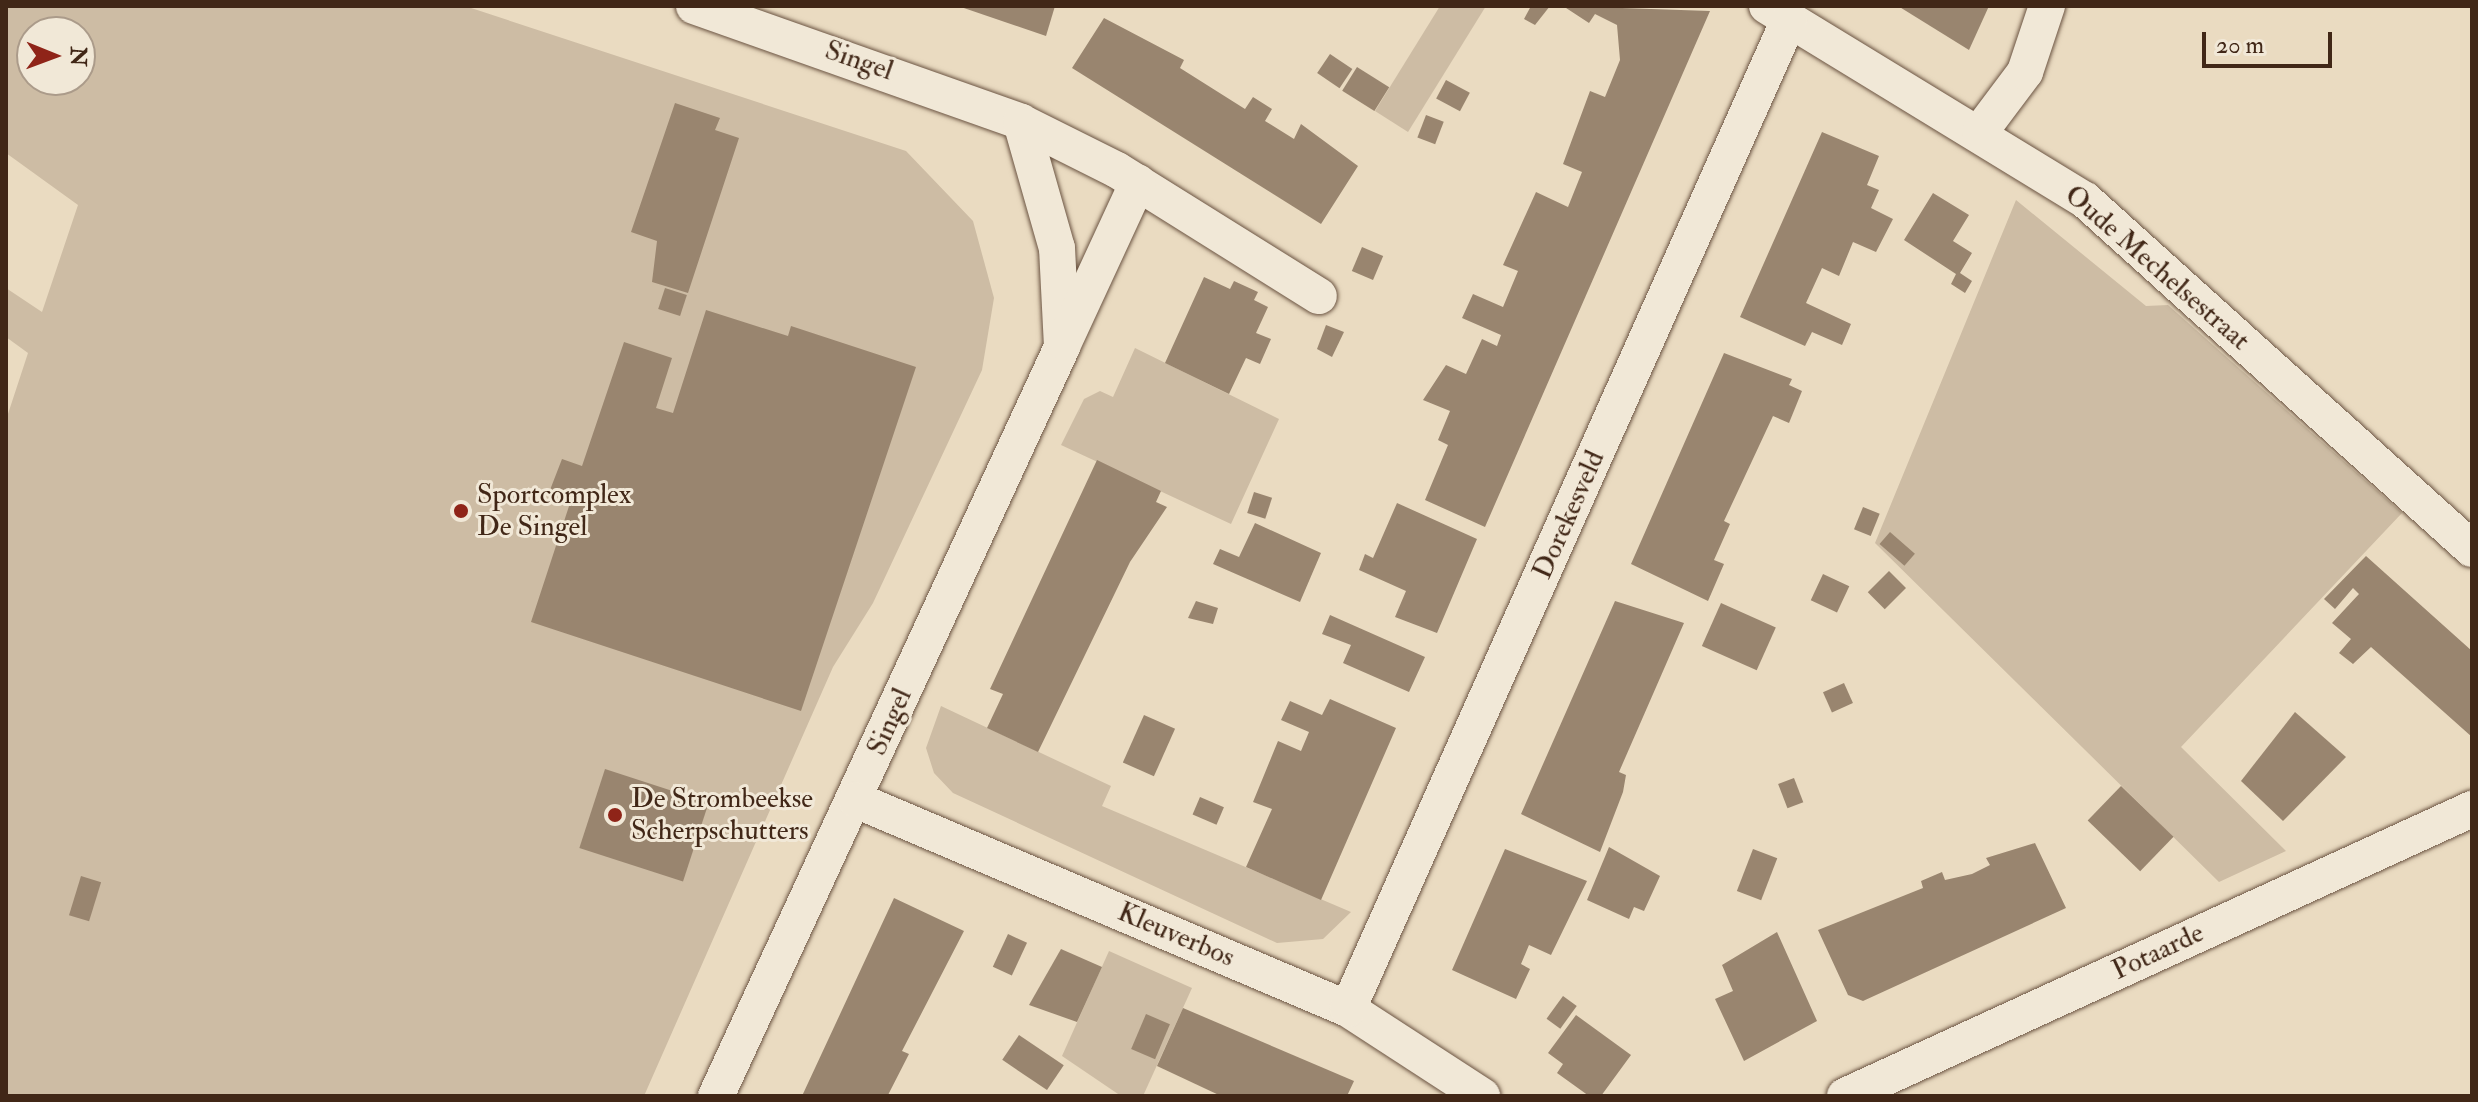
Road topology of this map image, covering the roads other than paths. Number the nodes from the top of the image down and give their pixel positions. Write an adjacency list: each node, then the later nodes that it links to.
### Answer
1 (694, 6): 4 (street, Singel)
2 (2047, 6): 5 (street)
3 (1778, 13): 5 (street, Oude Mechelsestraat); 12 (street, Dorekesveld)
4 (1021, 122): 6 (street, Singel); 8 (street, Singel)
5 (1980, 132): 9 (street, Oude Mechelsestraat)
6 (1138, 182): 7 (street, Singel); 8 (street, Singel)
7 (1319, 296)
8 (1062, 347): 10 (street, Singel)
9 (2472, 549)
10 (856, 800): 12 (street, Kleuverbos); 13 (street, Singel)
11 (2472, 809): 15 (street, Potaarde)
12 (1348, 1009): 14 (street, Kleuverbos)
13 (716, 1096)
14 (1482, 1096)
15 (1845, 1096)

